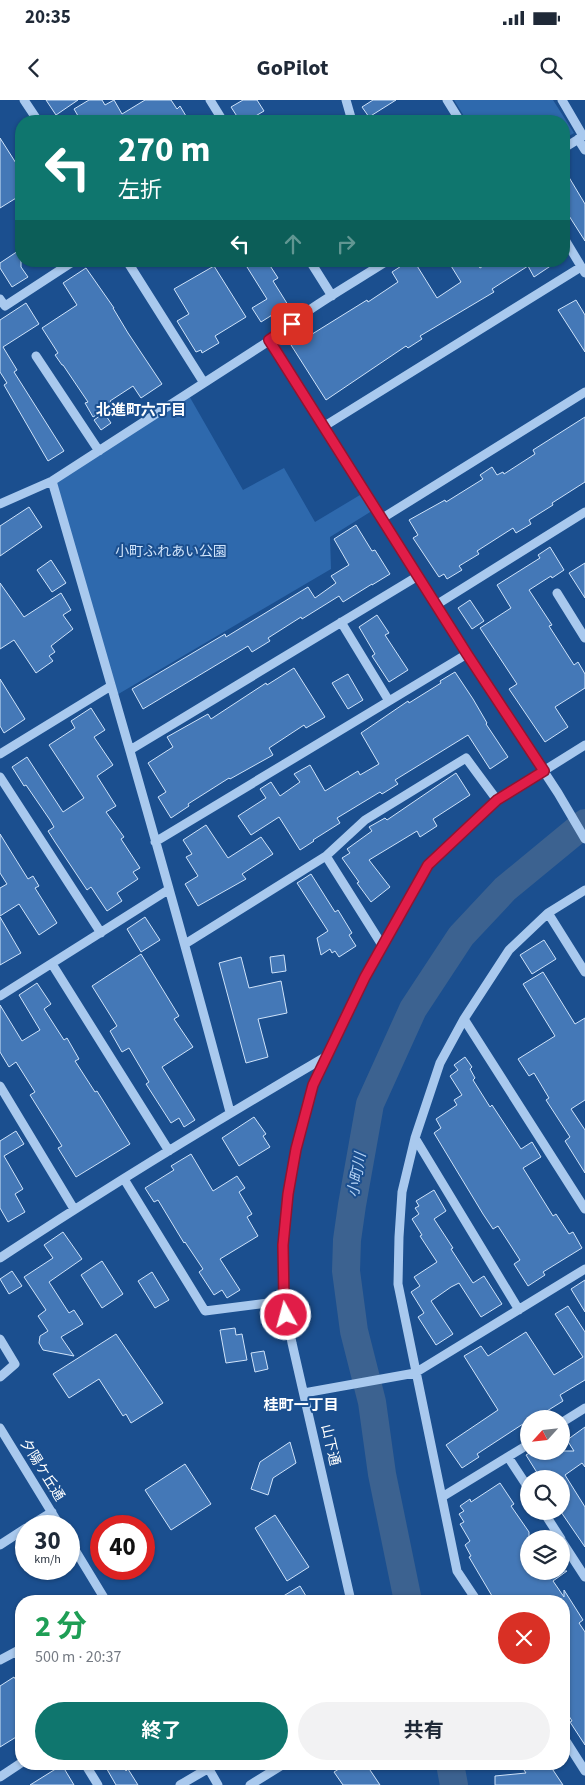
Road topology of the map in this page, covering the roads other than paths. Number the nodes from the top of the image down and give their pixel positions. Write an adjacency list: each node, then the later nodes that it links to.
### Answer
1 (24, 100): 6 (street)
2 (210, 100): 7 (street)
3 (346, 100): 8 (street)
4 (447, 100): 9 (street)
5 (562, 100): 10 (street)
6 (34, 115)
7 (220, 115)
8 (350, 115)
9 (456, 115)
10 (582, 136): 11 (street); 12 (street)
11 (570, 144)
12 (585, 150)
13 (570, 248): 18 (street)
14 (65, 267): 20 (street)
15 (131, 267): 23 (street)
16 (314, 267): 19 (street)
17 (378, 267): 19 (street)
18 (583, 270): 25 (street)
19 (332, 296): 21 (street)
20 (0, 299)
21 (269, 340): 23 (street); 25 (street)
22 (36, 356): 26 (street)
23 (204, 383): 26 (street)
24 (585, 392): 30 (street)
25 (324, 427): 30 (street)
26 (99, 451): 27 (street)
27 (52, 481): 28 (street); 37 (street)
28 (0, 504)
29 (585, 512): 33 (street)
30 (381, 519): 31 (street)
31 (418, 576): 33 (street); 34 (street)
32 (557, 594): 35 (street)
33 (436, 605): 36 (street)
34 (341, 622): 38 (street); 40 (street)
35 (585, 638)
36 (467, 654): 38 (street); 42 (street)
37 (112, 686): 40 (street); 41 (street)
38 (389, 701): 46 (street)
39 (585, 745): 42 (street, 山下通)
40 (130, 750): 46 (street)
41 (0, 754)
42 (544, 771): 44 (street, 山下通); 45 (street)
43 (0, 777): 51 (street)
44 (497, 800): 47 (street); 53 (street, 山下通)
45 (585, 839)
46 (155, 842): 48 (street)
47 (326, 856): 52 (street); 53 (street)
48 (168, 890): 51 (street); 52 (street)
49 (585, 890): 50 (street)
50 (548, 913): 55 (street); 57 (street)
51 (101, 933): 54 (street)
52 (185, 944): 60 (street)
53 (382, 945): 58 (street, 山下通)
54 (52, 964): 56 (street); 62 (street)
55 (585, 972)
56 (0, 994)
57 (464, 1019): 61 (street); 65 (street)
58 (327, 1056): 60 (street); 68 (street, 山下通)
59 (0, 1086): 64 (street)
60 (230, 1112): 62 (street)
61 (415, 1138): 69 (street); 71 (street)
62 (169, 1151): 63 (street)
63 (124, 1179): 64 (street); 68 (street)
64 (74, 1209): 66 (street)
65 (585, 1209)
66 (0, 1258)
67 (585, 1269): 69 (street)
68 (284, 1301): 73 (street, 山下通)
69 (519, 1310): 71 (street)
70 (0, 1339): 72 (street)
71 (415, 1373): 73 (street); 80 (street)
72 (0, 1377)
73 (304, 1393): 90 (street, 山下通)
74 (585, 1408): 75 (street)
75 (570, 1417)
76 (0, 1428): 81 (street, 夕陽ケ丘通)
77 (520, 1450): 78 (street)
78 (508, 1457): 79 (street); 80 (street)
79 (520, 1475)
80 (442, 1497): 91 (street)
81 (52, 1512): 82 (street); 83 (street, 夕陽ケ丘通)
82 (47, 1515)
83 (54, 1515)
84 (15, 1535): 85 (street)
85 (0, 1545)
86 (570, 1553): 88 (street)
87 (80, 1558): 89 (street)
88 (585, 1577)
89 (102, 1595)
90 (350, 1595)
91 (473, 1595)
92 (15, 1651): 93 (street)
93 (0, 1660)
94 (570, 1747): 100 (street)
95 (15, 1767): 101 (street)
96 (89, 1770): 102 (street)
97 (201, 1770): 103 (street)
98 (209, 1770): 104 (street)
99 (274, 1770): 105 (street)
100 (585, 1771)
101 (0, 1776)
102 (98, 1785)
103 (180, 1785)
104 (218, 1785)
105 (250, 1785)

